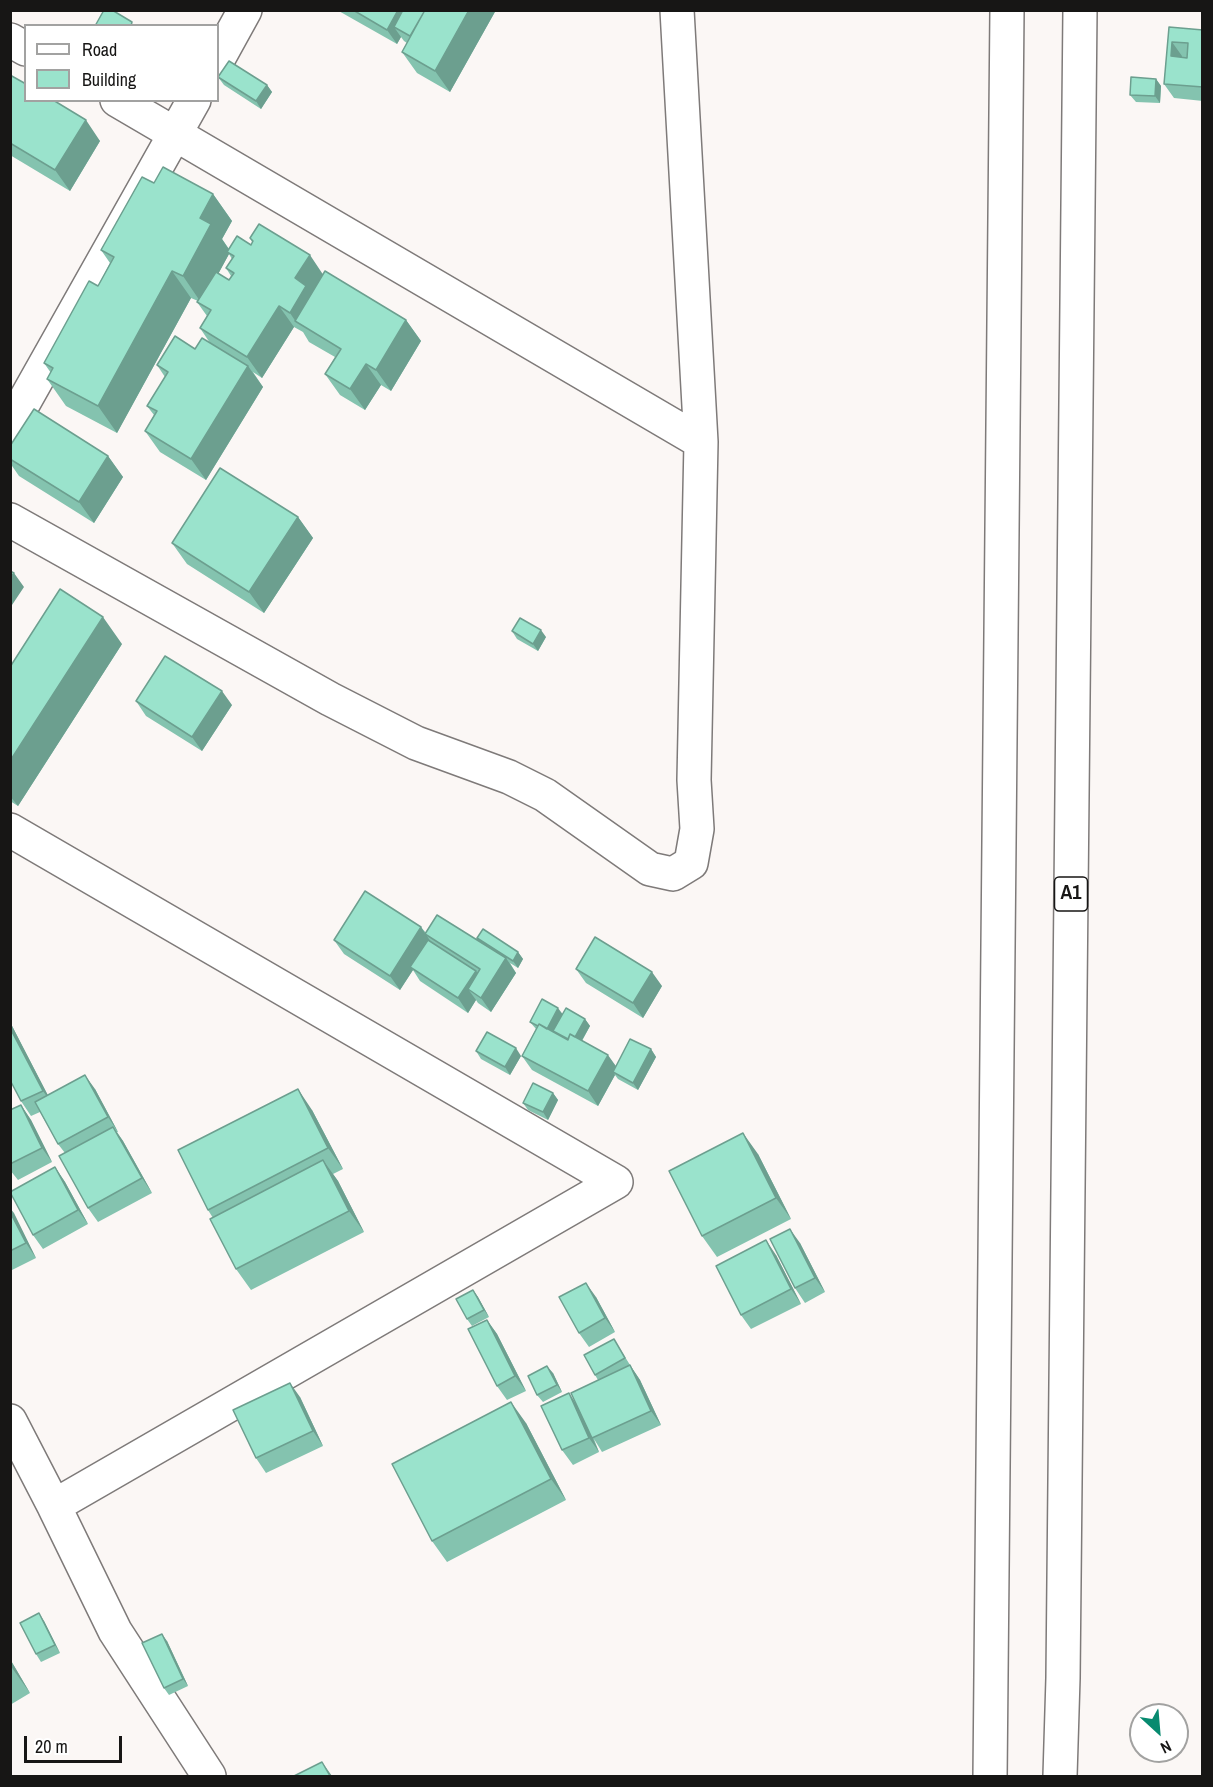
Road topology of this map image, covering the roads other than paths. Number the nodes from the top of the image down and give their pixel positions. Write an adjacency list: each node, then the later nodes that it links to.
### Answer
1 (245, 10): 7 (street)
2 (677, 10): 12 (street)
3 (1006, 10): 18 (street)
4 (1080, 10): 19 (street, A1)
5 (10, 40): 6 (street)
6 (24, 48)
7 (219, 57)
8 (121, 102): 10 (street)
9 (193, 102): 10 (street)
10 (175, 133): 11 (street); 12 (street)
11 (10, 428)
12 (701, 442): 13 (street)
13 (10, 520)
14 (10, 830): 16 (street)
15 (10, 1421): 16 (street)
16 (54, 1506): 17 (street)
17 (208, 1776)
18 (990, 1776)
19 (1060, 1776)

